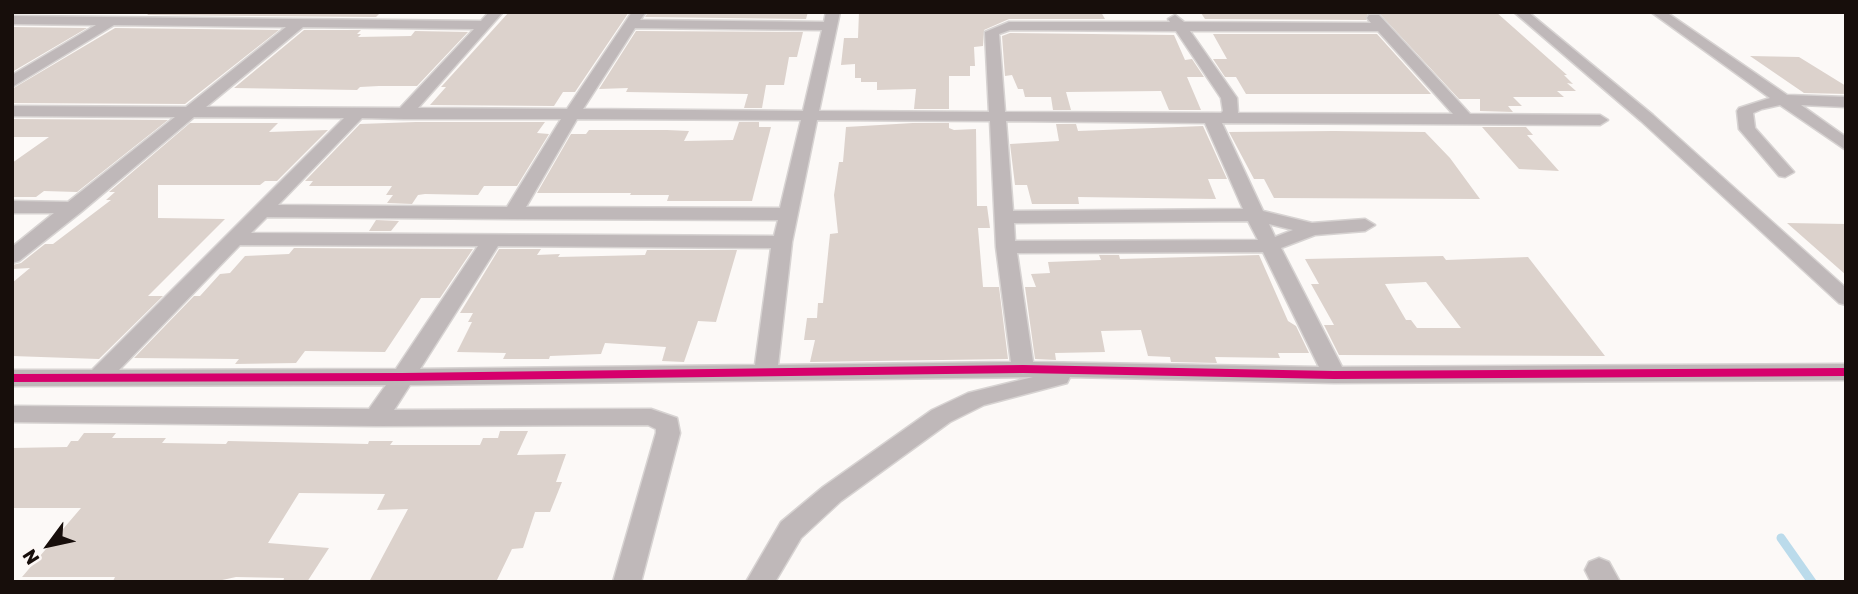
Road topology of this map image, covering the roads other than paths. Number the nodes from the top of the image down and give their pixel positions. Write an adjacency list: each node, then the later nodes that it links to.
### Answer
1 (127, 12): 12 (street)
2 (315, 12): 13 (street)
3 (497, 12): 14 (street)
4 (1368, 12): 15 (street)
5 (1520, 12): 52 (street)
6 (1657, 12): 17 (street)
7 (635, 18): 8 (street); 23 (street)
8 (831, 19): 24 (street)
9 (1175, 19): 11 (street); 15 (street); 27 (street)
10 (12, 20): 12 (street)
11 (995, 20): 25 (street)
12 (109, 23): 13 (street); 16 (street)
13 (299, 24): 14 (street); 20 (street)
14 (485, 25): 22 (street)
15 (1382, 27): 26 (street)
16 (12, 82)
17 (1783, 100): 18 (street); 29 (street); 30 (street)
18 (1846, 102)
19 (12, 111): 20 (street)
20 (189, 112): 21 (street); 32 (street)
21 (357, 114): 22 (street); 33 (street)
22 (404, 114): 23 (street)
23 (571, 115): 24 (street); 34 (street)
24 (810, 117): 25 (street); 37 (street)
25 (999, 117): 27 (street); 39 (street)
26 (1464, 117): 27 (street); 28 (street)
27 (1219, 119): 38 (street)
28 (1600, 120)
29 (1846, 145)
30 (1785, 172)
31 (12, 207): 32 (street)
32 (74, 208): 43 (street)
33 (263, 211): 35 (street); 44 (street)
34 (513, 212): 35 (street); 36 (street)
35 (485, 213): 45 (street)
36 (535, 213): 37 (street); 47 (street)
37 (789, 214): 48 (street)
38 (1255, 215): 39 (street); 41 (street); 49 (street)
39 (1004, 217): 50 (street)
40 (1365, 225): 41 (street)
41 (1312, 229): 49 (street)
42 (12, 234): 43 (street)
43 (39, 234): 51 (street)
44 (235, 239): 45 (street); 58 (street)
45 (467, 241): 46 (street)
46 (491, 242): 47 (street); 59 (street)
47 (519, 242): 48 (street)
48 (782, 242): 54 (street)
49 (1270, 246): 50 (street); 57 (street)
50 (1006, 247): 53 (street)
51 (12, 257)
52 (1846, 299)
53 (1023, 369): 54 (street); 55 (street)
54 (766, 371): 59 (street)
55 (1088, 371): 57 (street); 64 (street)
56 (1846, 372): 57 (street)
57 (1334, 375)
58 (99, 377): 59 (street); 60 (street)
59 (402, 377): 62 (street)
60 (12, 378)
61 (12, 414): 62 (street)
62 (376, 418): 63 (street)
63 (627, 582)
64 (760, 582)

